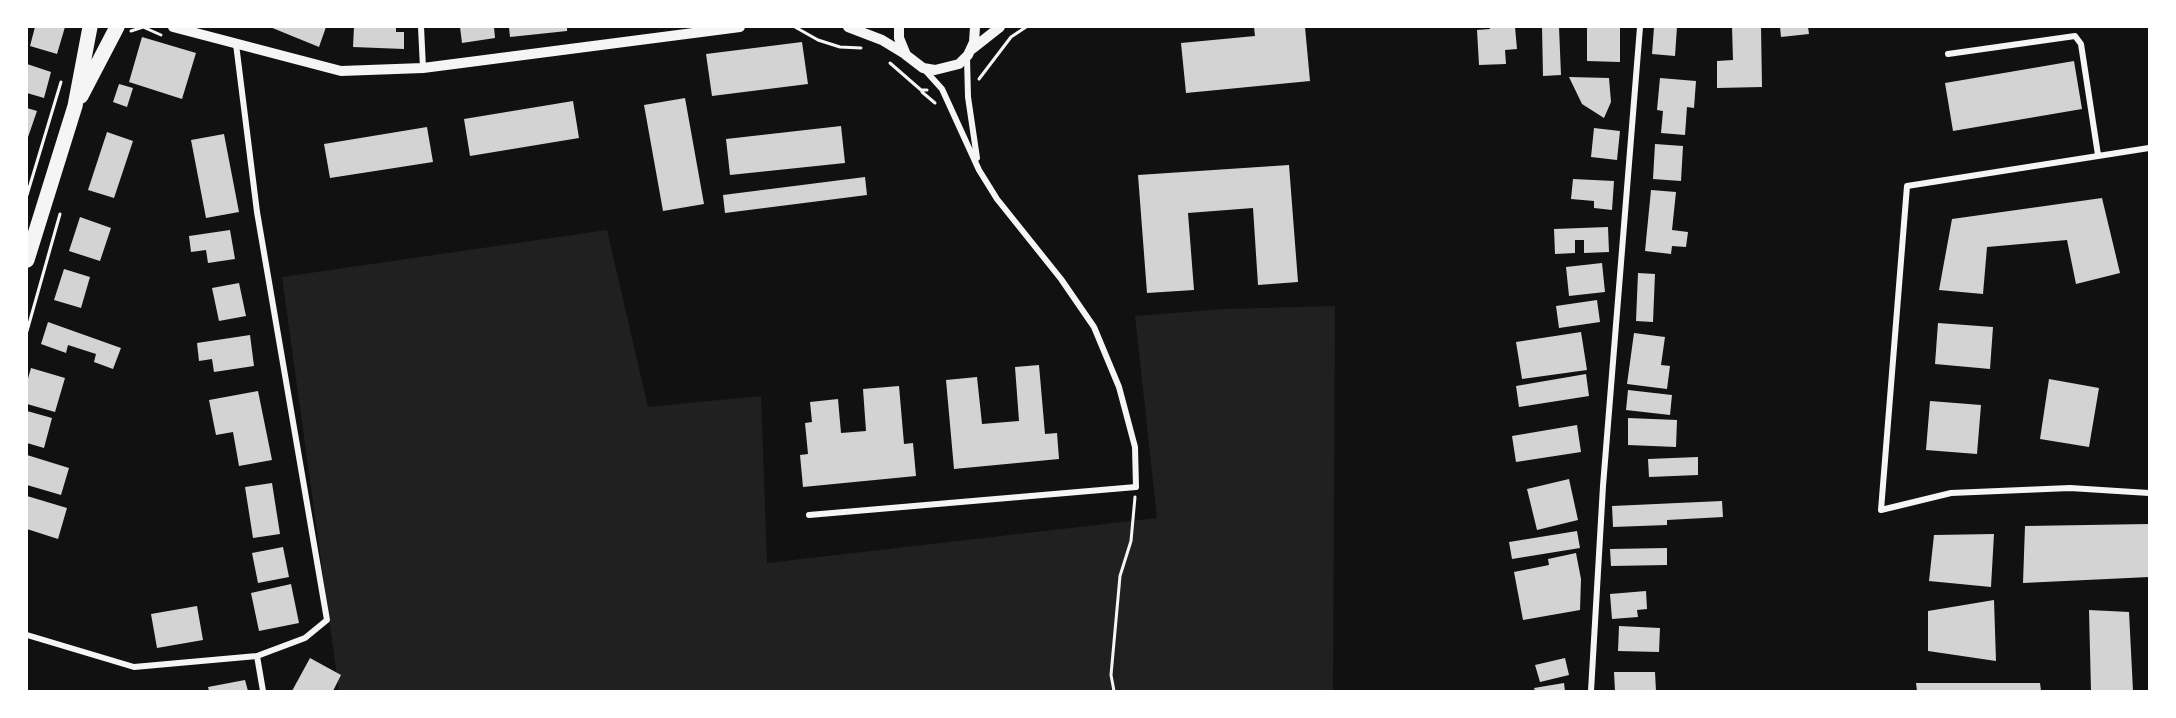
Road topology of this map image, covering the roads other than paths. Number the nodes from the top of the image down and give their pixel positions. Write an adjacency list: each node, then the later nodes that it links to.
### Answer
1 (90, 27): 19 (main road)
2 (173, 27): 13 (street)
3 (203, 27): 13 (street)
4 (421, 27): 17 (street)
5 (740, 27): 11 (street)
6 (848, 27): 16 (street)
7 (899, 27): 16 (street)
8 (975, 27): 14 (street)
9 (1000, 27): 14 (street)
10 (1640, 27): 29 (street)
11 (703, 30): 17 (street)
12 (122, 31): 19 (main road)
13 (236, 44): 17 (street); 27 (street)
14 (970, 52): 18 (street); 22 (street)
15 (1948, 54): 21 (street)
16 (906, 55): 18 (street)
17 (423, 68)
18 (923, 68): 22 (street)
19 (75, 106): 23 (main road)
20 (2149, 148): 21 (street)
21 (2098, 155): 24 (street)
22 (979, 170): 25 (street)
23 (27, 260)
24 (2149, 493)
25 (809, 515)
26 (27, 635): 27 (street)
27 (257, 656): 28 (street)
28 (263, 691)
29 (1591, 691)

